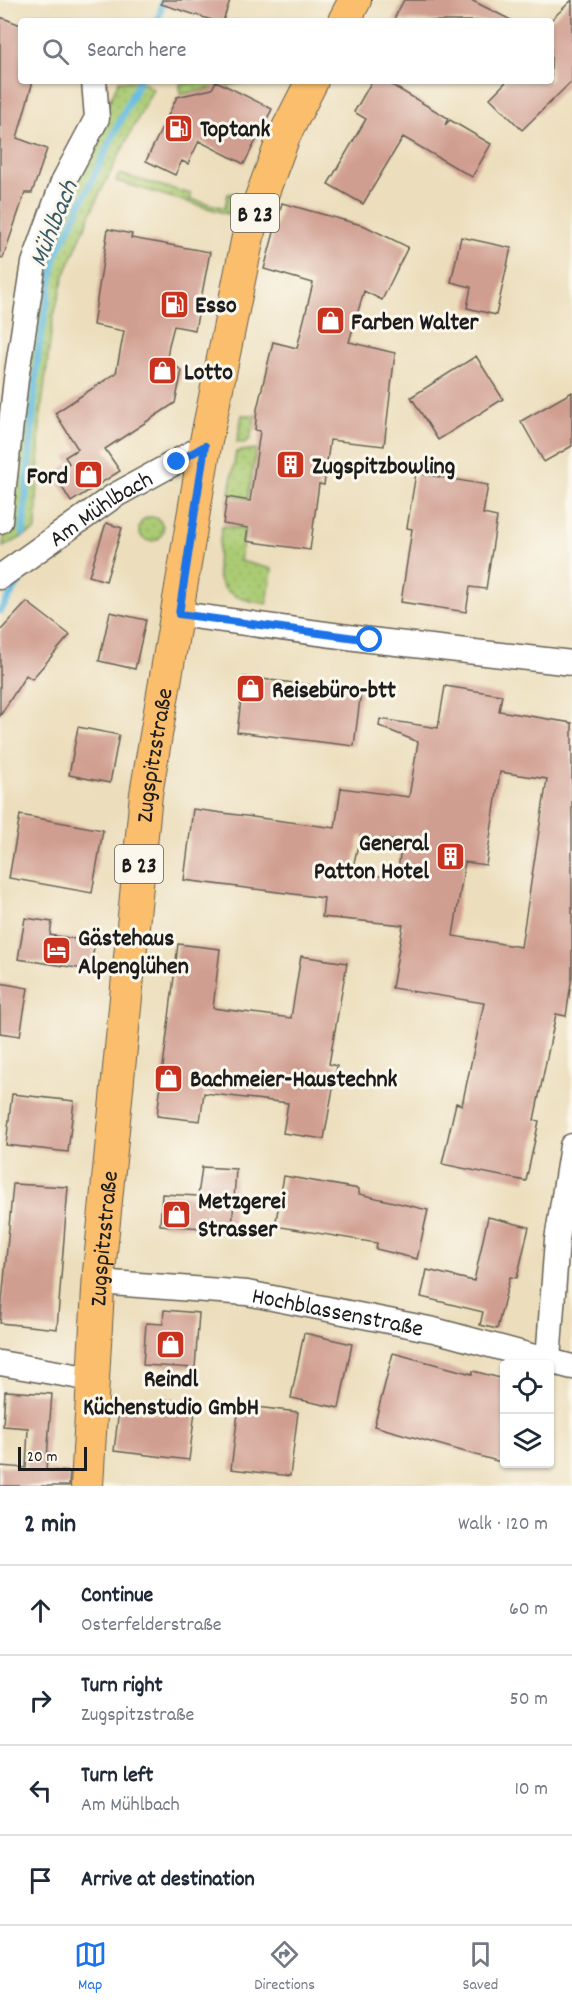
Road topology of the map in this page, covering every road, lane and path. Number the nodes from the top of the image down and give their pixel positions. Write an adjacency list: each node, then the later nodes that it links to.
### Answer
1 (355, 0): 2 (main road)
2 (346, 18)
3 (94, 84): 6 (street)
4 (310, 84): 5 (main road, Zugspitzstraße / B 23)
5 (205, 446): 7 (street, Am Mühlbach); 8 (main road, Zugspitzstraße / B 23)
6 (0, 521)
7 (2, 575)
8 (179, 614): 9 (street); 11 (main road, Zugspitzstraße / B 23)
9 (572, 663)
10 (572, 1146): 12 (street)
11 (98, 1282): 12 (street, Hochblassenstraße); 16 (main road, Zugspitzstraße / B 23)
12 (548, 1360)
13 (554, 1362): 15 (street, Hochblassenstraße)
14 (0, 1363): 16 (street)
15 (572, 1367)
16 (92, 1379): 17 (main road, Zugspitzstraße / B 23)
17 (87, 1486)

